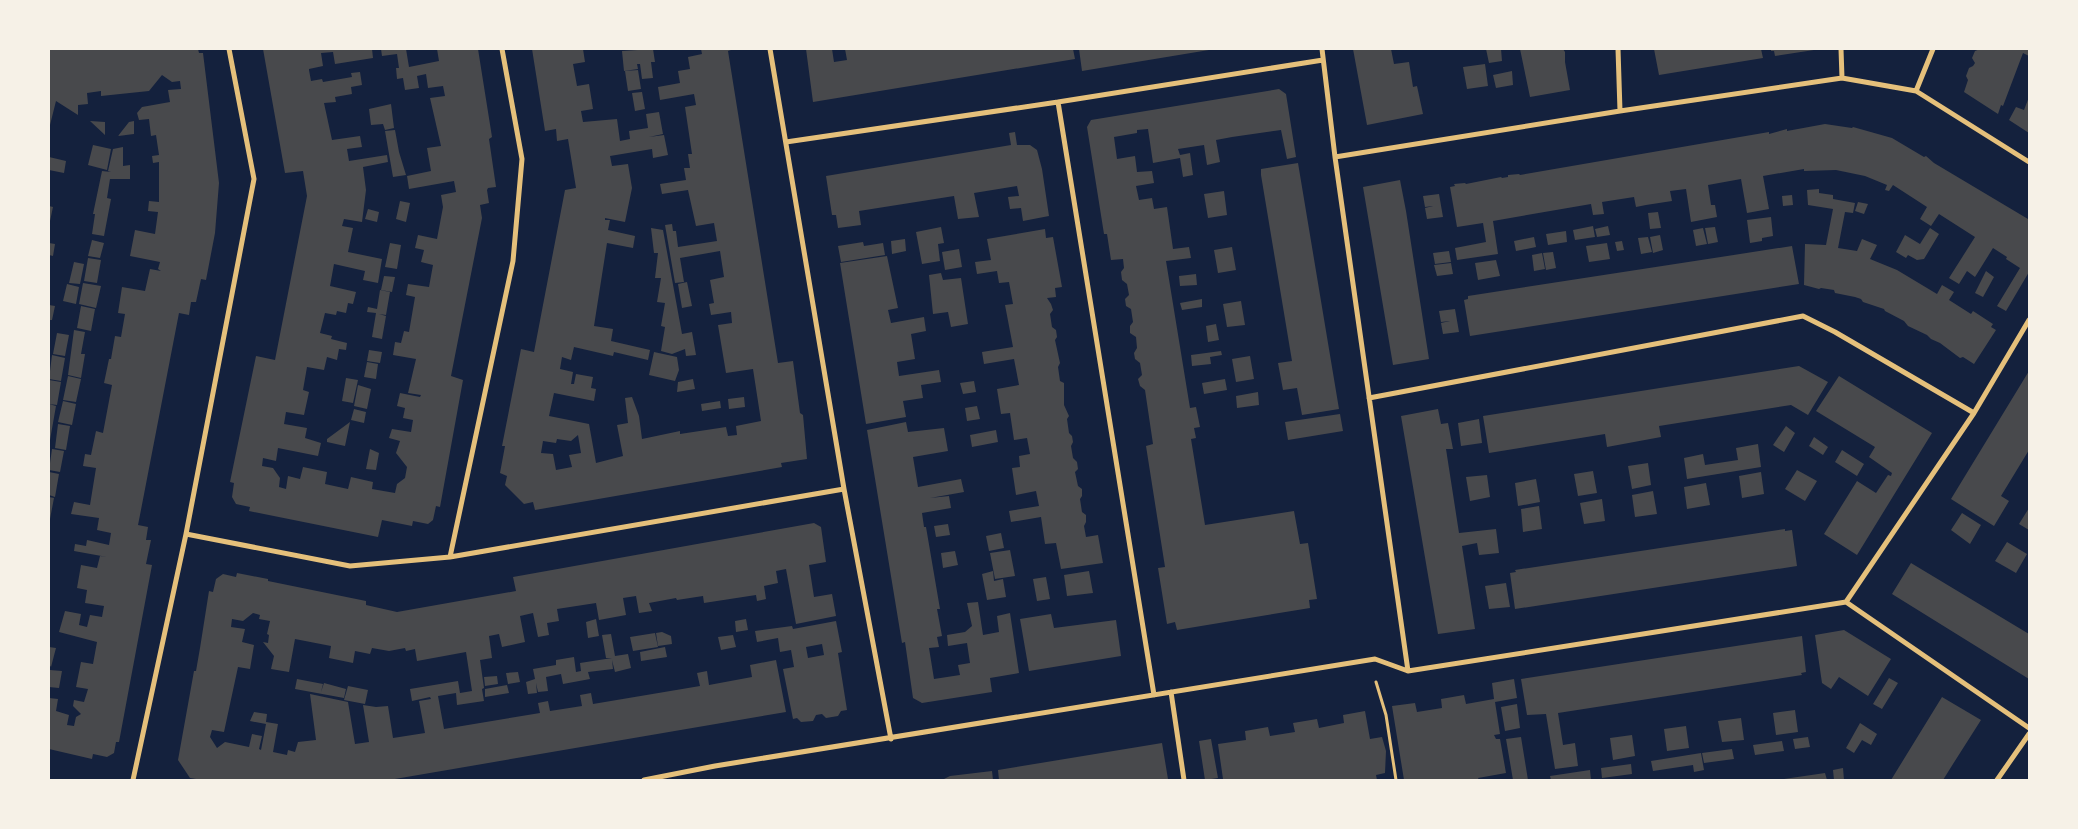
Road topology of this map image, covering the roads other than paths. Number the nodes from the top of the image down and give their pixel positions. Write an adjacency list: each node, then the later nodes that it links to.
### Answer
1 (229, 49): 20 (street)
2 (502, 49): 21 (street)
3 (770, 49): 13 (street)
4 (1322, 49): 8 (street)
5 (1618, 49): 12 (street)
6 (1841, 49): 9 (street)
7 (1933, 49): 10 (street)
8 (1323, 60): 11 (street); 14 (street)
9 (1842, 78): 10 (street); 12 (street)
10 (1916, 91): 15 (street)
11 (1058, 102): 13 (street); 25 (street)
12 (1620, 111): 14 (street)
13 (786, 142): 19 (street)
14 (1335, 157): 17 (street)
15 (2029, 162)
16 (2029, 320): 18 (street)
17 (1369, 398): 18 (street); 23 (street)
18 (1974, 413): 22 (street)
19 (844, 489): 21 (street); 28 (street)
20 (186, 534): 21 (street); 29 (street)
21 (450, 556)
22 (1846, 602): 23 (street); 26 (street)
23 (1408, 672): 24 (street)
24 (1170, 692): 25 (street); 31 (street)
25 (1154, 695): 28 (street)
26 (2029, 728)
27 (2029, 734): 32 (street)
28 (891, 739): 30 (street)
29 (133, 780)
30 (644, 780)
31 (1184, 780)
32 (1997, 780)

